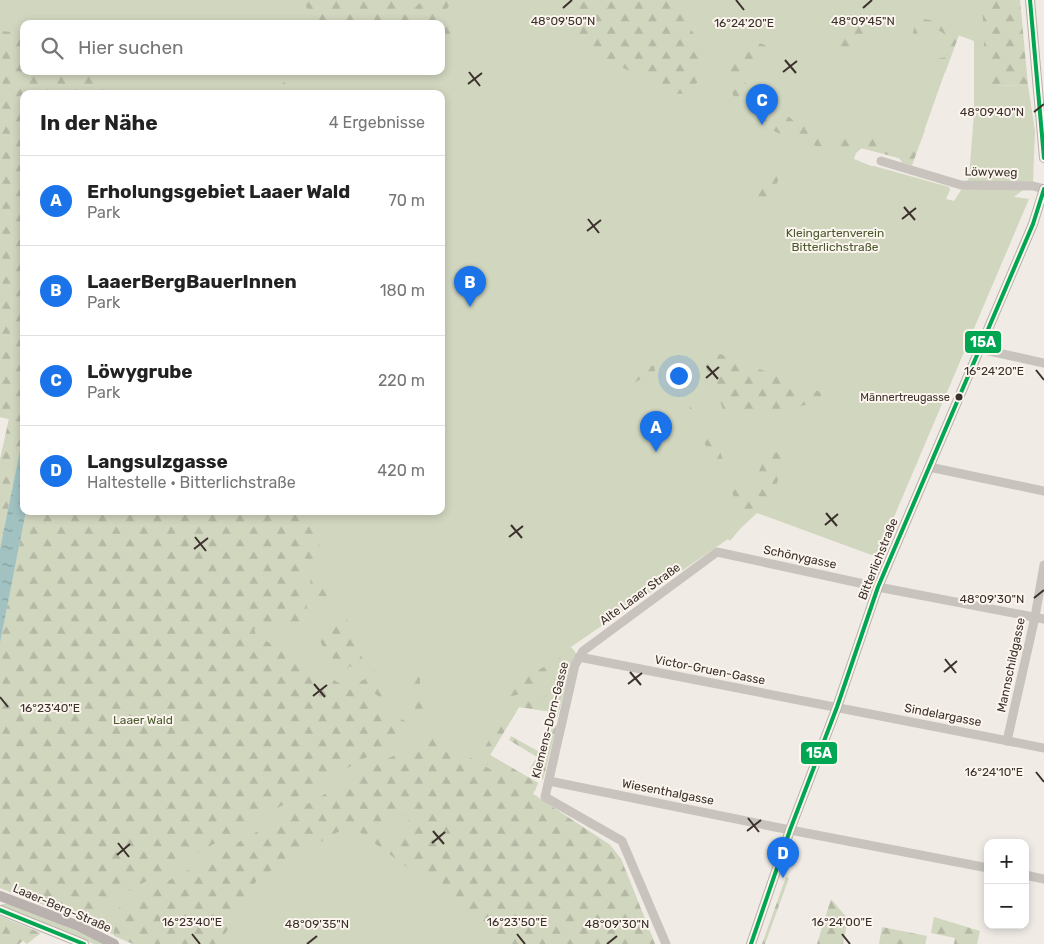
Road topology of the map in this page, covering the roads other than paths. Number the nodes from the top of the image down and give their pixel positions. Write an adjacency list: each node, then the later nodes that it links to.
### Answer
1 (1030, 0): 2 (main road)
2 (1040, 65): 3 (main road)
3 (1044, 158)
4 (881, 160): 5 (street, Löwyweg)
5 (1044, 189): 6 (main road, Bitterlichstraße)
6 (980, 349): 7 (street); 8 (main road, Bitterlichstraße)
7 (1044, 363)
8 (929, 467): 9 (street); 12 (main road, Bitterlichstraße)
9 (1044, 491)
10 (717, 552): 12 (street, Schönygasse); 14 (street, Alte Laaer Straße)
11 (1044, 565): 13 (street, Mannschildgasse)
12 (878, 587): 13 (street, Schönygasse); 15 (main road, Bitterlichstraße)
13 (1039, 618): 16 (street, Mannschildgasse)
14 (579, 658): 15 (street, Victor-Gruen-Gasse); 18 (street, Klemens-Dorn-Gasse)
15 (837, 707): 16 (street, Sindelargasse); 19 (main road, Bitterlichstraße)
16 (1007, 741): 17 (street, Sindelargasse)
17 (1044, 748)
18 (549, 780): 19 (street, Wiesenthalgasse); 27 (street, Klemens-Dorn-Gasse)
19 (786, 828): 20 (street, Wiesenthalgasse); 28 (main road, Bitterlichstraße)
20 (984, 867)
21 (1029, 876): 22 (street)
22 (1044, 879)
23 (0, 896): 26 (main road, Laaer-Berg-Straße)
24 (0, 910): 25 (main road, Laaer-Berg-Straße)
25 (84, 944)
26 (114, 944)
27 (666, 944)
28 (751, 944)

